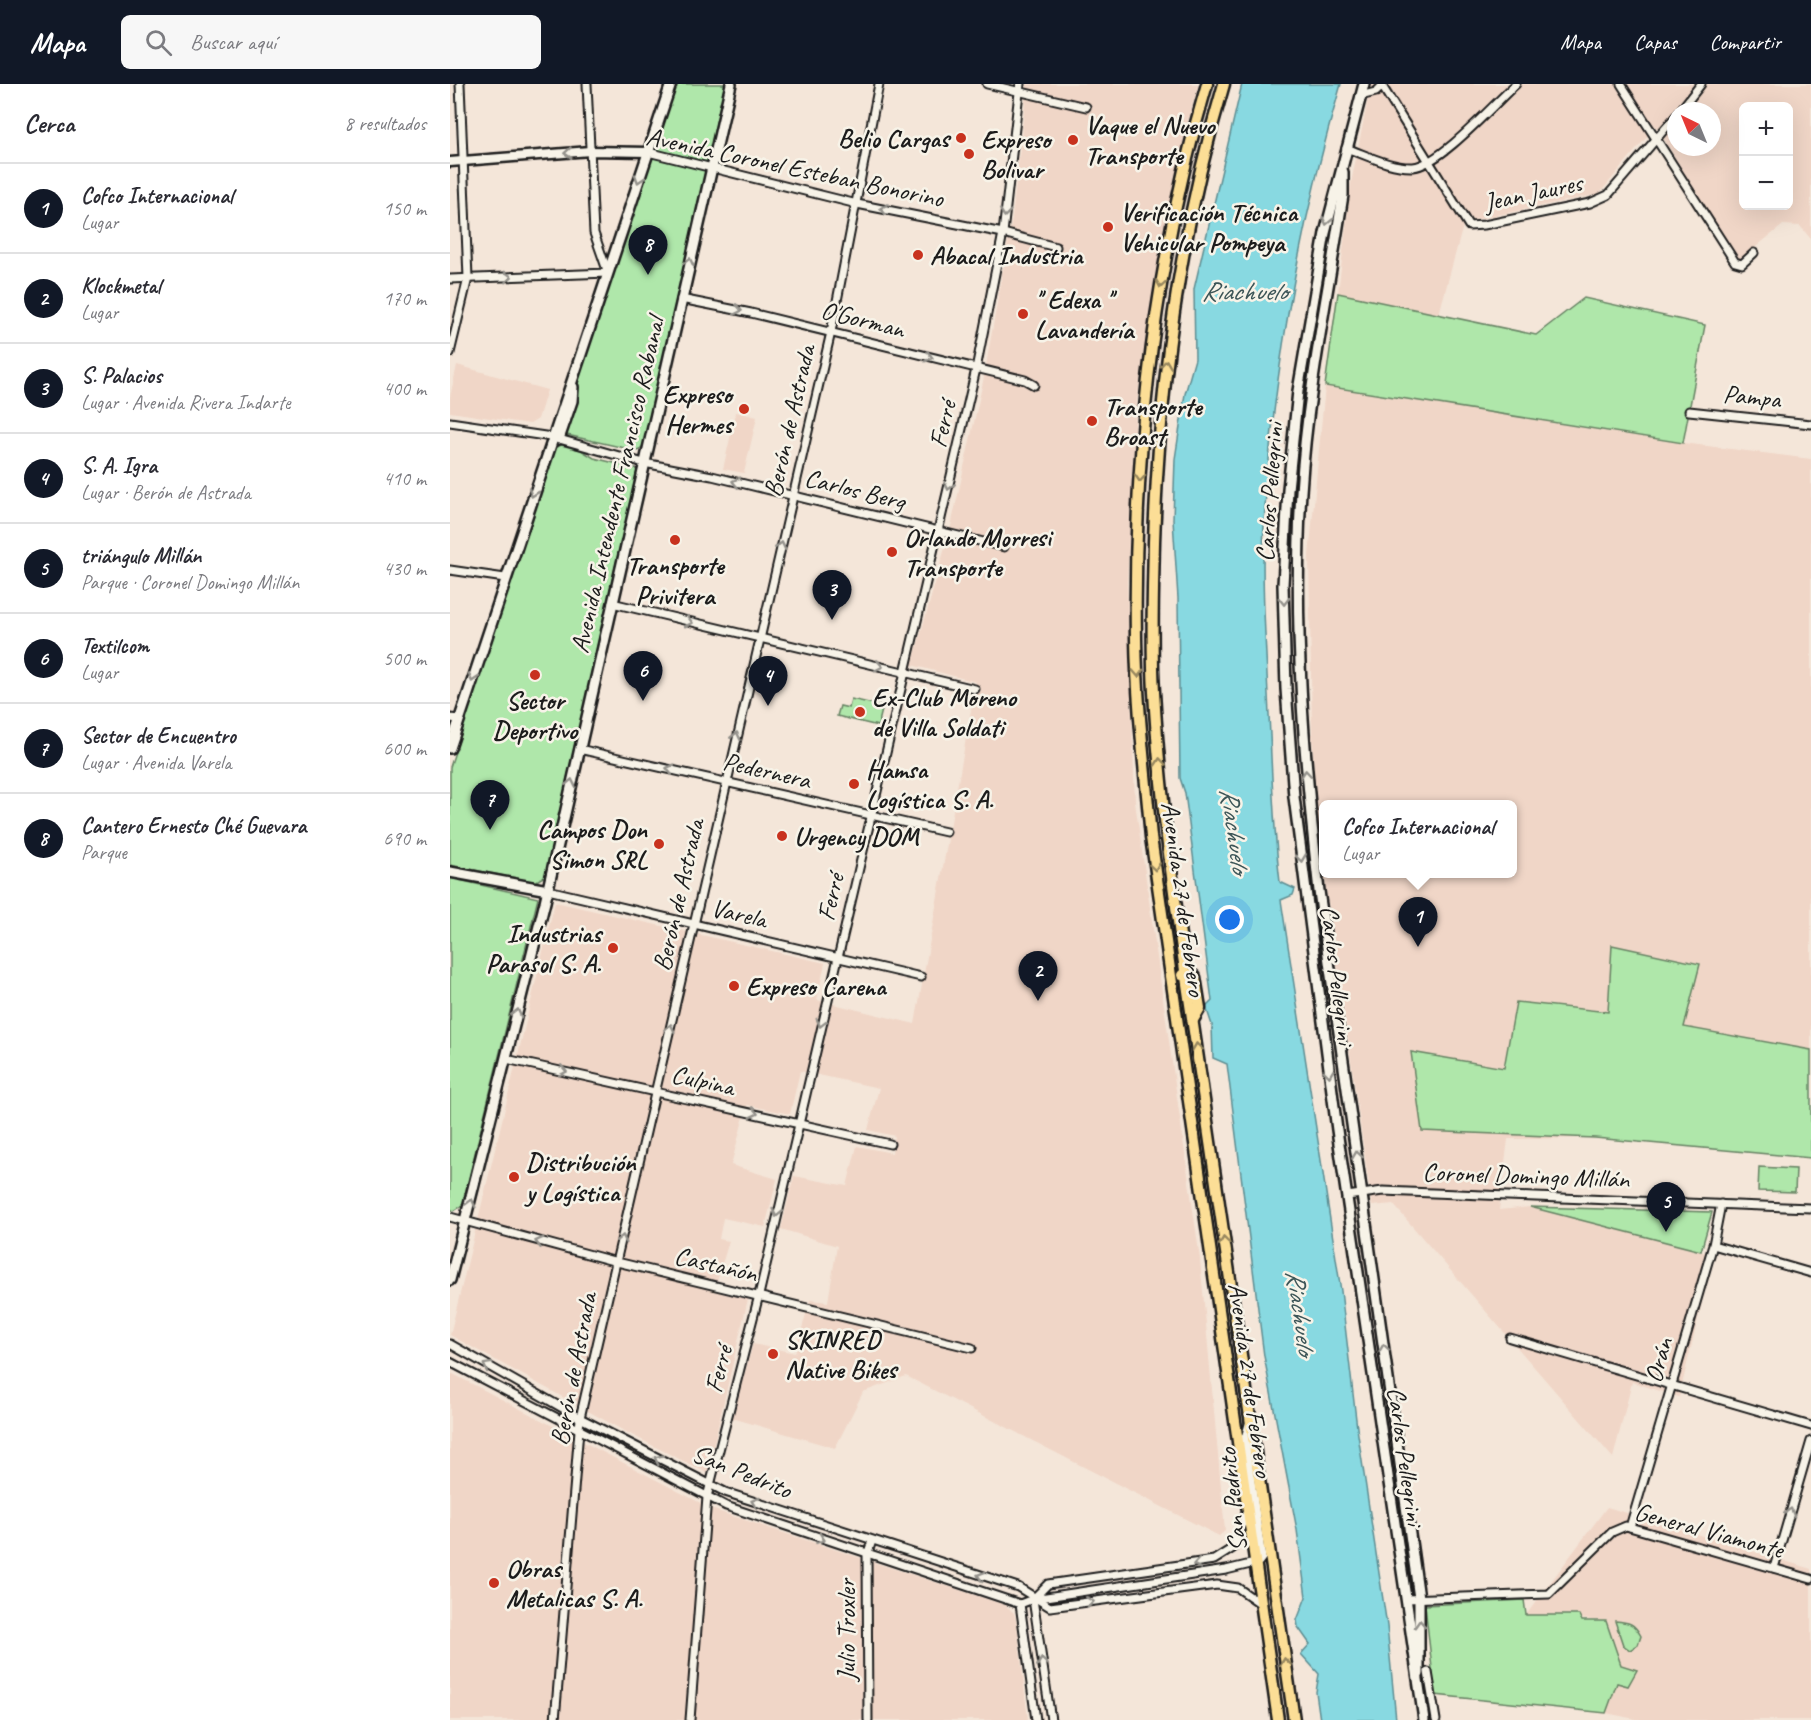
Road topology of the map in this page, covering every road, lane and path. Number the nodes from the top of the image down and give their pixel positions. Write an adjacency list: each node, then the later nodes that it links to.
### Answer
1 (460, 84): 25 (street)
2 (587, 84): 22 (street)
3 (670, 84): 23 (main road)
4 (731, 84): 28 (main road, Avenida Intendente Francisco Rabanal)
5 (879, 84): 29 (street, Berón de Astrada)
6 (987, 84): 15 (street)
7 (1020, 84): 15 (street, Ferré)
8 (1207, 84): 42 (main road, Avenida 27 de Febrero, one-way to 42)
9 (1224, 84): 43 (main road, one-way to 9)
10 (1364, 84): 16 (main road, Carlos Pellegrini)
11 (1516, 84): 26 (street)
12 (1621, 84): 20 (street)
13 (1701, 84): 17 (street)
14 (1383, 85): 16 (street); 26 (street)
15 (1018, 92): 18 (street); 30 (street, Ferré, one-way to 30)
16 (1360, 96): 21 (main road, Carlos Pellegrini)
17 (1687, 102)
18 (1086, 107)
19 (1667, 126): 20 (street, Jean Jaures)
20 (1656, 138): 26 (street, Jean Jaures); 32 (street)
21 (1346, 148): 26 (street); 27 (main road, Carlos Pellegrini)
22 (590, 151): 23 (street, Avenida Coronel Esteban Bonorino); 25 (street, Avenida Coronel Esteban Bonorino, one-way to 25); 33 (street)
23 (648, 152): 28 (street, Avenida Coronel Esteban Bonorino); 33 (main road, one-way to 33)
24 (450, 162): 25 (street, Avenida Coronel Esteban Bonorino)
25 (462, 162): 34 (street)
26 (1427, 163)
27 (1343, 164): 76 (main road, Carlos Pellegrini, one-way to 27); 77 (main road, Carlos Pellegrini, one-way to 77)
28 (711, 167): 29 (street, Avenida Coronel Esteban Bonorino); 36 (main road, Avenida Intendente Francisco Rabanal, one-way to 28)
29 (856, 204): 30 (street, Avenida Coronel Esteban Bonorino, one-way to 29); 37 (street, Berón de Astrada)
30 (1003, 233): 31 (street, Avenida Coronel Esteban Bonorino); 39 (street, Ferré)
31 (1056, 247)
32 (1754, 253)
33 (608, 273): 34 (street, one-way to 33); 46 (main road)
34 (468, 278): 35 (street); 38 (street)
35 (450, 279)
36 (681, 299): 37 (street, O'Gorman, one-way to 37); 47 (main road, Avenida Intendente Francisco Rabanal)
37 (831, 332): 39 (street, O'Gorman, one-way to 39); 48 (street, Berón de Astrada)
38 (450, 353)
39 (976, 369): 40 (street, O'Gorman); 49 (street, Ferré, one-way to 49)
40 (1034, 386)
41 (1689, 411): 45 (street, Pampa)
42 (1145, 412): 43 (main road); 53 (main road, Avenida 27 de Febrero, one-way to 53)
43 (1160, 415): 54 (main road)
44 (450, 422): 46 (street, Carlos Berg)
45 (1811, 424)
46 (556, 438): 47 (street, Carlos Berg); 52 (main road, one-way to 52)
47 (644, 463): 48 (street, Carlos Berg, one-way to 47); 55 (main road, Avenida Intendente Francisco Rabanal)
48 (793, 495): 49 (street, Carlos Berg); 56 (street, Berón de Astrada, one-way to 48)
49 (939, 531): 50 (street, Carlos Berg); 57 (street, Ferré)
50 (1004, 547)
51 (450, 570): 52 (street)
52 (505, 578): 59 (main road, one-way to 59)
53 (1136, 579): 54 (main road); 70 (main road, Avenida 27 de Febrero, one-way to 70)
54 (1153, 579): 69 (main road, Avenida 27 de Febrero, one-way to 54)
55 (612, 603): 56 (street, one-way to 56); 61 (main road, Avenida Intendente Francisco Rabanal)
56 (759, 639): 57 (street, one-way to 57); 62 (street, Berón de Astrada, one-way to 56)
57 (905, 671): 58 (street); 63 (street, Ferré)
58 (975, 689)
59 (455, 719): 60 (main road)
60 (450, 748)
61 (579, 749): 62 (street, Pedernera, one-way to 61); 66 (main road, Avenida Intendente Francisco Rabanal, one-way to 61)
62 (725, 782): 63 (street, Pedernera); 67 (street, Berón de Astrada)
63 (870, 816): 64 (street, Pedernera); 68 (street, Ferré)
64 (946, 832)
65 (450, 872): 66 (main road)
66 (548, 890): 67 (street, Varela); 72 (main road, Avenida Intendente Francisco Rabanal, one-way to 66)
67 (692, 924): 68 (street, Varela); 73 (street, Berón de Astrada, one-way to 67)
68 (837, 958): 71 (street, Varela); 74 (street, Ferré, one-way to 74)
69 (1187, 974): 70 (main road); 93 (main road, Avenida 27 de Febrero, one-way to 69)
70 (1171, 976): 99 (main road, Avenida 27 de Febrero)
71 (921, 977)
72 (506, 1059): 73 (street, Culpina, one-way to 73); 81 (main road, Avenida Intendente Francisco Rabanal, one-way to 72)
73 (656, 1090): 74 (street, Culpina, one-way to 74); 83 (street, Berón de Astrada, one-way to 73)
74 (797, 1123): 75 (street, Culpina); 86 (street, Ferré, one-way to 86)
75 (890, 1144)
76 (1362, 1194): 77 (street, Coronel Domingo Millán); 78 (street, Coronel Domingo Millán); 106 (main road, Carlos Pellegrini, one-way to 76)
77 (1347, 1196): 108 (main road, Carlos Pellegrini)
78 (1721, 1204): 79 (street, Coronel Domingo Millán); 82 (street, Orán)
79 (1811, 1208)
80 (450, 1217): 81 (street, Castañón)
81 (465, 1223): 83 (street, Castañón, one-way to 81); 85 (main road, Avenida Intendente Francisco Rabanal)
82 (1713, 1245): 84 (street); 91 (street, Orán)
83 (617, 1262): 86 (street, Castañón); 92 (street, Berón de Astrada)
84 (1811, 1273)
85 (450, 1280)
86 (759, 1295): 89 (street, Castañón); 97 (street, Ferré)
87 (1510, 1338): 91 (street)
88 (450, 1344): 92 (street, San Pedrito, one-way to 88)
89 (972, 1348)
90 (450, 1362): 95 (street, San Pedrito)
91 (1672, 1386): 94 (street); 100 (street, Orán)
92 (580, 1418): 95 (street, Berón de Astrada); 97 (street, San Pedrito, one-way to 92)
93 (1250, 1421): 103 (street, San Pedrito); 119 (main road, Avenida 27 de Febrero, one-way to 93)
94 (1811, 1426)
95 (578, 1431): 98 (street, San Pedrito); 113 (street, Berón de Astrada)
96 (1811, 1441): 104 (street, one-way to 96)
97 (710, 1485): 98 (street, Ferré); 101 (street, San Pedrito, one-way to 97)
98 (707, 1497): 102 (street, San Pedrito, one-way to 102); 114 (street, Ferré)
99 (1246, 1511): 103 (main road, Avenida 27 de Febrero); 107 (street, San Pedrito, one-way to 107)
100 (1630, 1527): 104 (street, General Viamonte); 106 (street, General Viamonte)
101 (872, 1541): 102 (street, Julio Troxler); 107 (street, San Pedrito, one-way to 101)
102 (867, 1555): 109 (street, San Pedrito); 115 (street, Julio Troxler)
103 (1255, 1564): 107 (street, San Pedrito); 110 (main road, Avenida 27 de Febrero)
104 (1774, 1568): 105 (street, General Viamonte)
105 (1811, 1579)
106 (1419, 1598): 108 (street, General Viamonte); 112 (main road, Carlos Pellegrini, one-way to 106)
107 (1033, 1599): 109 (street, San Pedrito); 110 (street, San Pedrito, one-way to 110); 117 (street, one-way to 107)
108 (1406, 1599): 112 (main road, Carlos Pellegrini)
109 (1020, 1604): 116 (street)
110 (1262, 1605): 118 (main road, Avenida 27 de Febrero)
111 (1428, 1672): 121 (street)
112 (1419, 1683): 120 (main road, Carlos Pellegrini)
113 (555, 1720)
114 (690, 1720)
115 (868, 1720)
116 (1036, 1720)
117 (1051, 1720)
118 (1278, 1720)
119 (1294, 1720)
120 (1424, 1720)
121 (1436, 1720)

